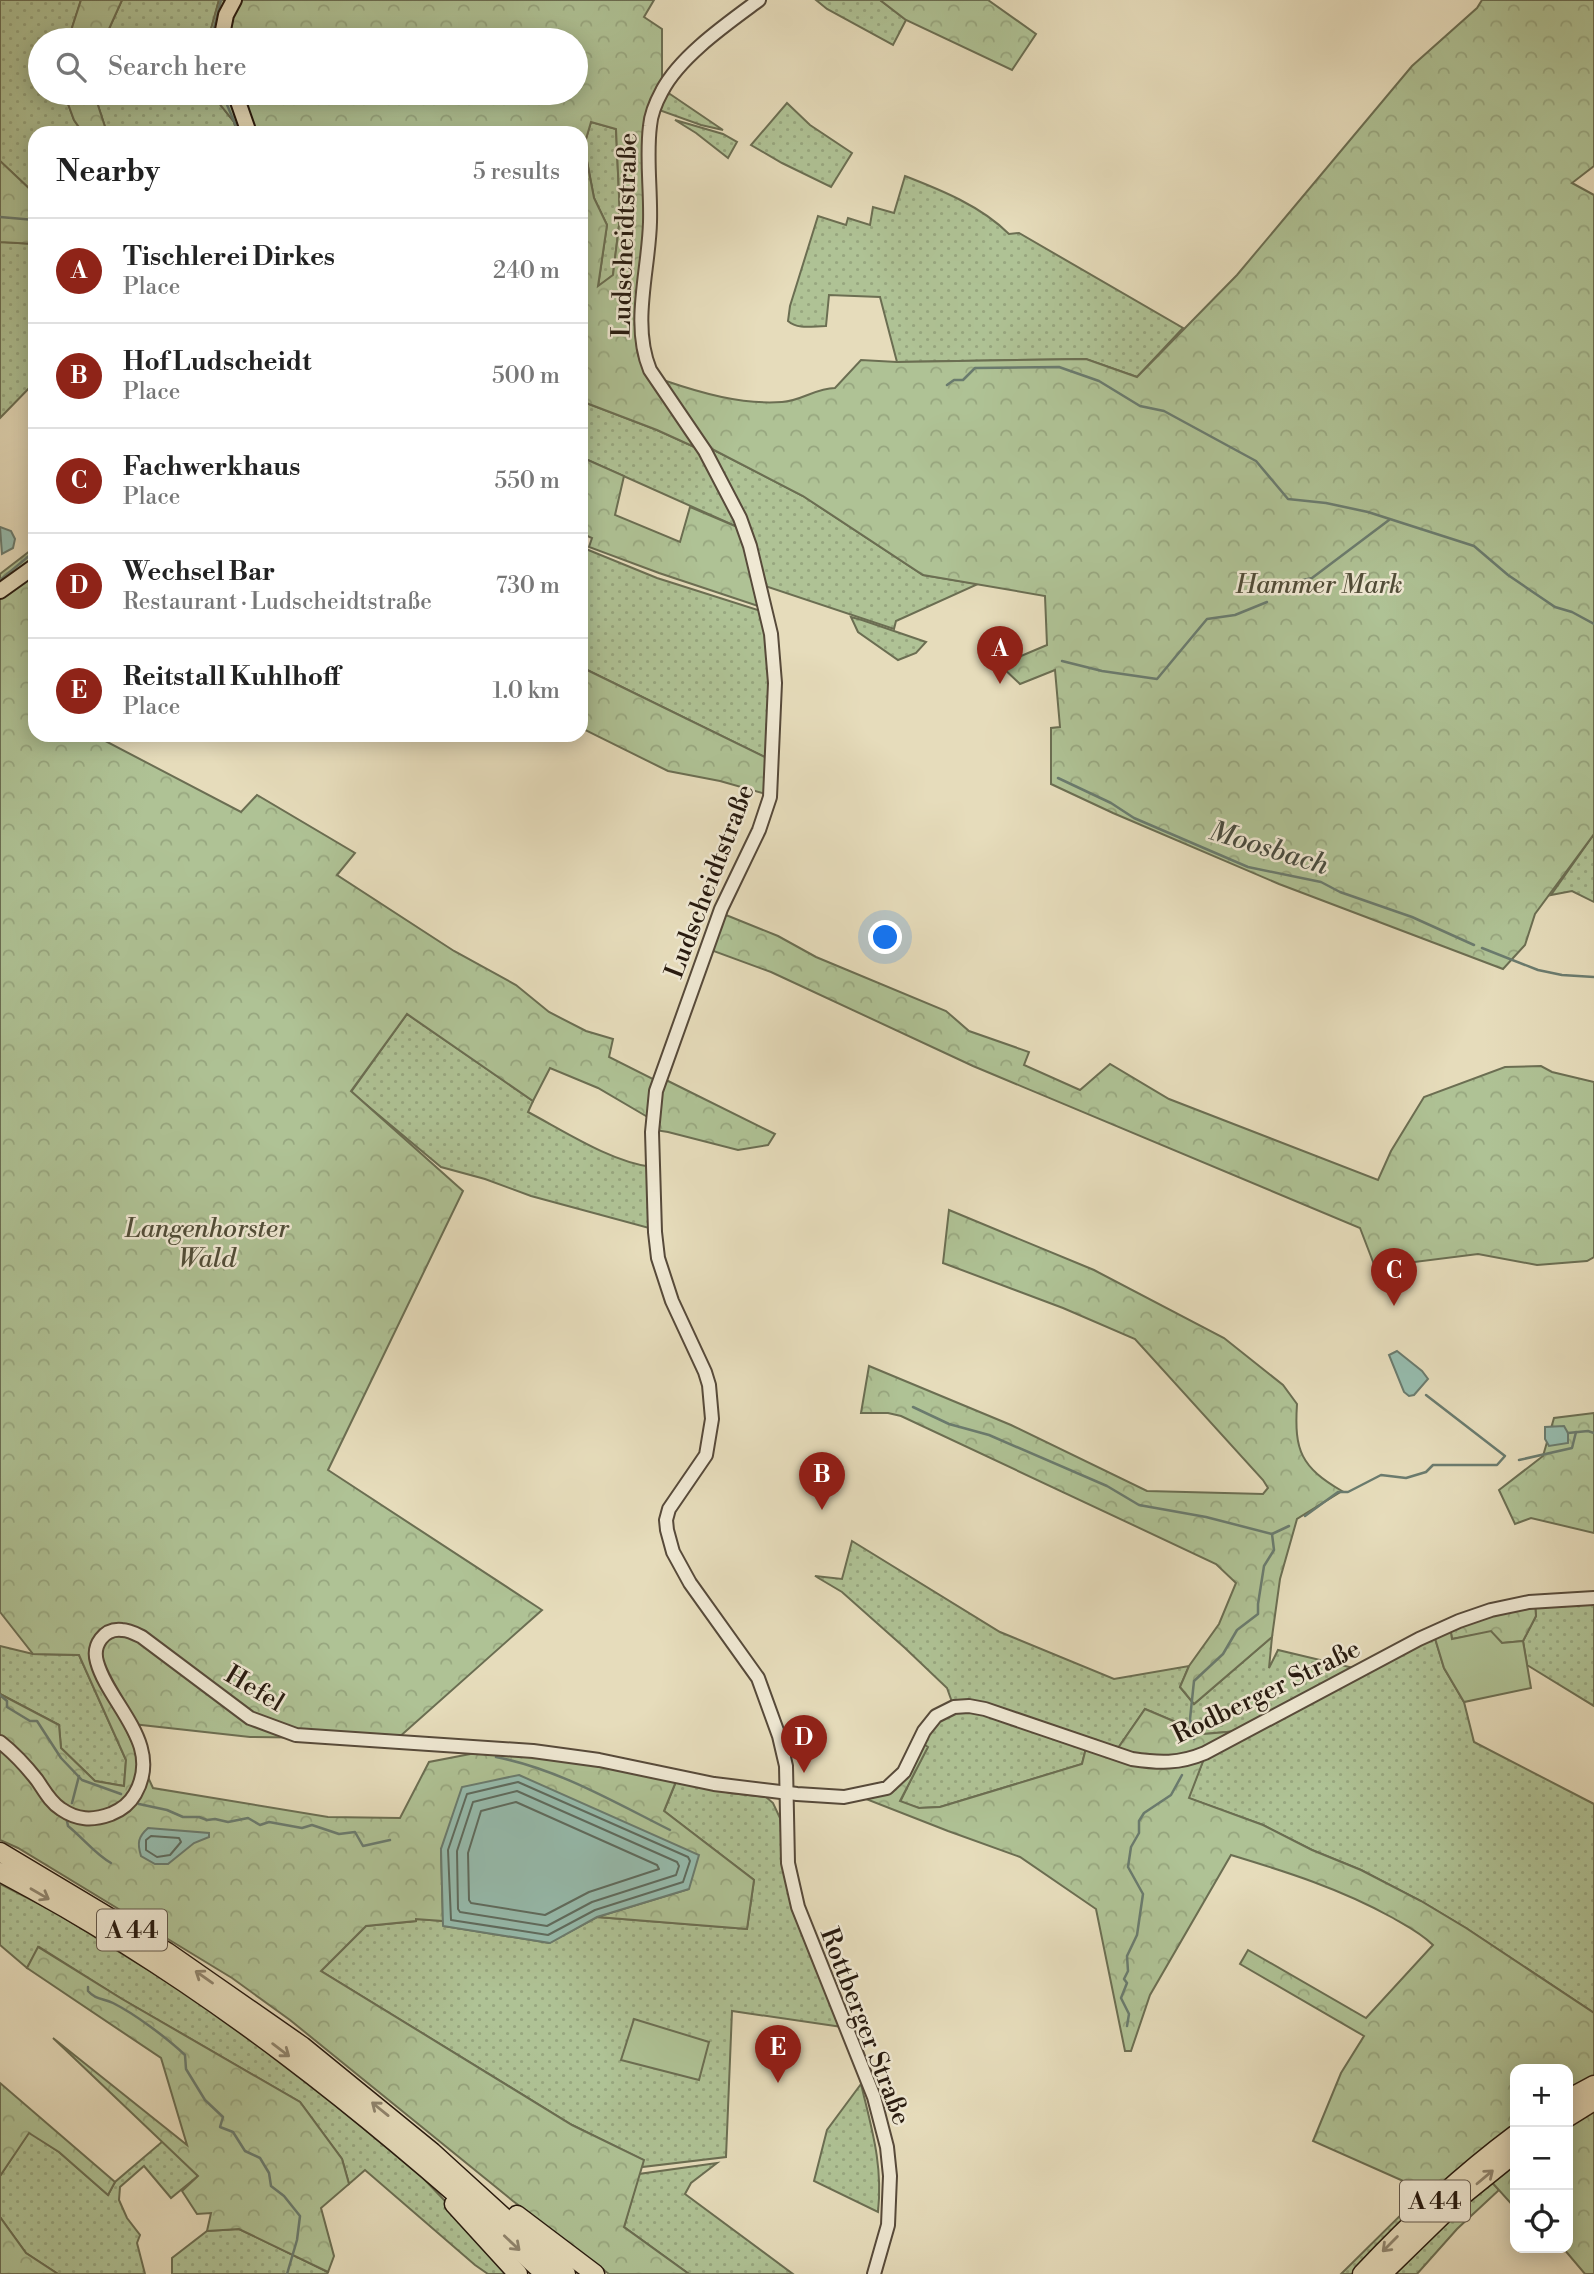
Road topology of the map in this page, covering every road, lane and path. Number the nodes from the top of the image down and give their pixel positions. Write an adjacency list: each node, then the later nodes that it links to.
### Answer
1 (234, 0): 3 (main road)
2 (759, 0): 10 (street, Ludscheidtstraße)
3 (224, 28)
4 (239, 105): 5 (main road)
5 (247, 126)
6 (28, 571): 7 (main road)
7 (0, 591)
8 (1594, 1598): 10 (street, Rodberger Straße)
9 (0, 1742): 10 (street, Hefel)
10 (788, 1793): 24 (street, Rottberger Straße)
11 (0, 1852): 19 (highway, A 44, one-way to 11)
12 (0, 1872): 19 (highway, A 44, one-way to 19)
13 (1594, 2085): 14 (highway)
14 (1573, 2096)
15 (1594, 2101): 16 (highway)
16 (1573, 2114)
17 (1510, 2138): 25 (highway, A 44, one-way to 25)
18 (1510, 2157): 26 (highway, A 44, one-way to 18)
19 (428, 2159): 20 (highway); 21 (highway, A 44, one-way to 21); 22 (highway, A 44); 23 (highway)
20 (518, 2274)
21 (545, 2274)
22 (566, 2274)
23 (595, 2274)
24 (874, 2274)
25 (1362, 2274)
26 (1382, 2274)

